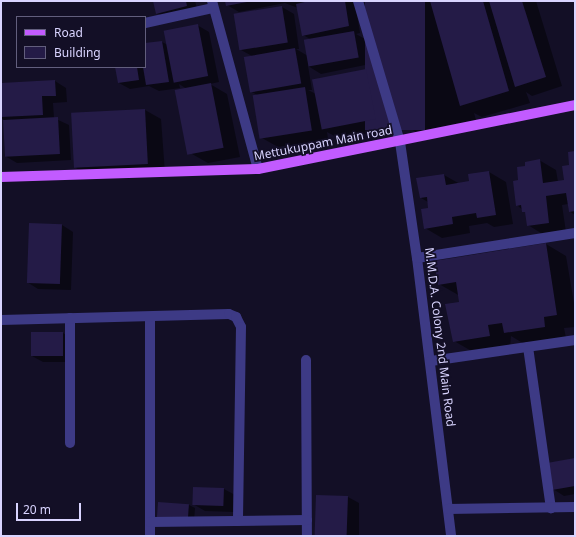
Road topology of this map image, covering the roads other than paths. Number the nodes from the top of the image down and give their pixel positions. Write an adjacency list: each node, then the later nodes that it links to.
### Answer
1 (358, 1): 5 (street, M.M.D.A. Colony 2nd Main Road)
2 (212, 4): 3 (street); 6 (street)
3 (146, 23)
4 (575, 105): 5 (main road, Mettukuppam Main road)
5 (400, 142): 6 (main road, Mettukuppam Main road); 9 (street, M.M.D.A. Colony 2nd Main Road)
6 (258, 169): 7 (main road, Mettukuppam Main road)
7 (1, 177)
8 (575, 233): 9 (street)
9 (417, 258): 16 (street, M.M.D.A. Colony 2nd Main Road)
10 (150, 317): 11 (street); 22 (street); 23 (street)
11 (70, 318): 12 (street); 17 (street)
12 (1, 320)
13 (575, 340): 14 (street)
14 (528, 347): 16 (street); 18 (street)
15 (306, 360): 21 (street)
16 (431, 361): 20 (street, M.M.D.A. Colony 2nd Main Road)
17 (70, 443)
18 (551, 508): 19 (street); 20 (street)
19 (575, 508)
20 (448, 509): 26 (street, M.M.D.A. Colony 2nd Main Road)
21 (307, 520): 22 (street); 25 (street)
22 (238, 521): 23 (street)
23 (150, 522): 24 (street)
24 (150, 536)
25 (307, 536)
26 (451, 536)

